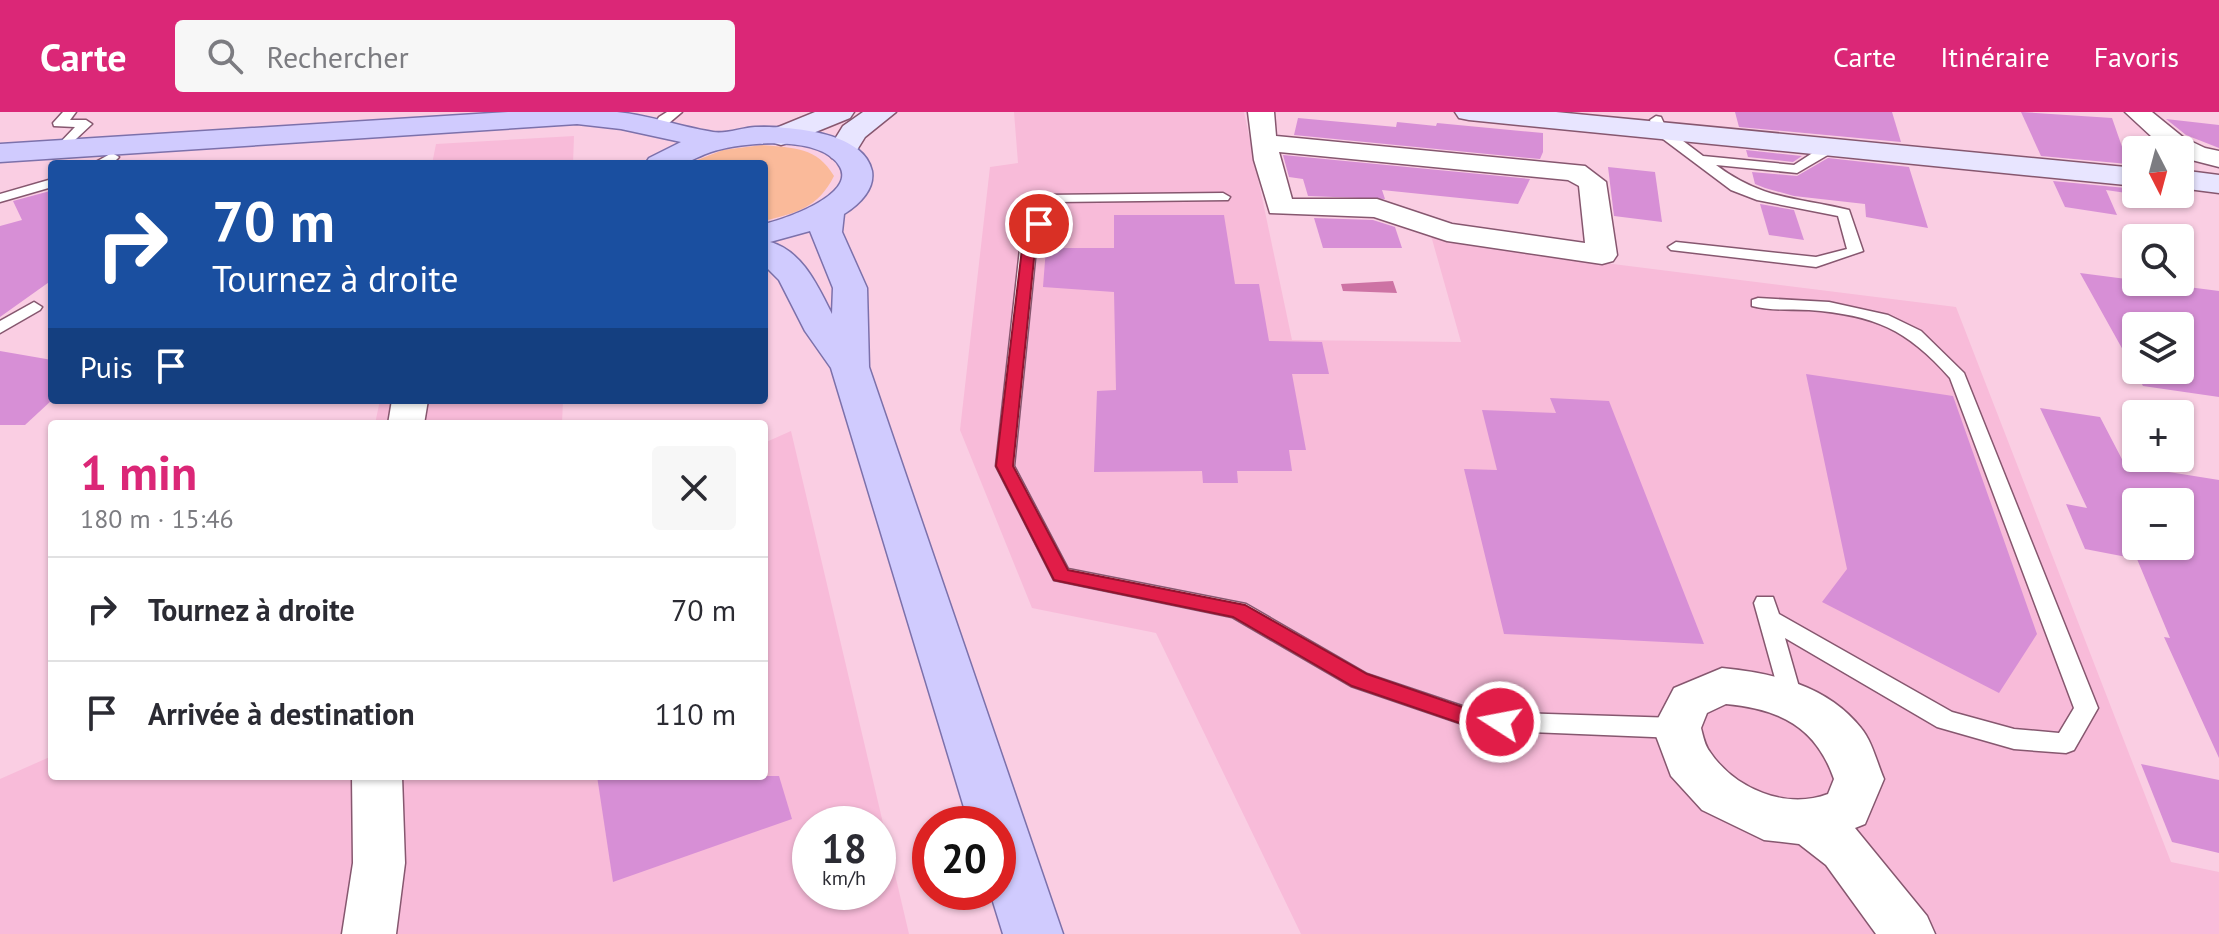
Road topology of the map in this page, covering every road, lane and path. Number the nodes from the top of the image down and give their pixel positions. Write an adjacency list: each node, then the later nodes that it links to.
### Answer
1 (70, 112): 16 (lane)
2 (882, 112): 17 (main road)
3 (1261, 112): 14 (street)
4 (1469, 112): 11 (main road)
5 (1568, 112): 11 (main road)
6 (2138, 112): 27 (street)
7 (588, 114): 9 (main road); 10 (main road)
8 (832, 114): 12 (main road)
9 (490, 121): 16 (main road); 19 (main road); 20 (main road)
10 (667, 121): 13 (main road)
11 (1658, 125): 15 (main road); 22 (lane); 25 (main road)
12 (781, 136): 13 (main road); 17 (main road)
13 (715, 141): 21 (main road)
14 (1265, 143): 14 (street)
15 (1833, 146): 22 (lane); 26 (main road)
16 (61, 149): 18 (main road)
17 (842, 152): 31 (main road)
18 (0, 153)
19 (105, 160)
20 (644, 160)
21 (668, 160)
22 (1701, 160): 33 (lane)
23 (48, 162): 24 (main road)
24 (0, 164)
25 (2122, 172)
26 (2122, 173)
27 (2199, 173)
28 (48, 184): 30 (lane)
29 (1223, 197): 40 (lane)
30 (0, 198)
31 (828, 212): 32 (main road); 38 (main road)
32 (768, 233)
33 (1676, 247)
34 (768, 254): 38 (main road)
35 (1758, 303): 39 (lane)
36 (34, 307): 37 (lane)
37 (0, 328)
38 (850, 367): 42 (main road)
39 (1791, 701): 40 (street); 43 (street)
40 (1677, 728): 43 (street)
41 (377, 780): 45 (street)
42 (992, 806)
43 (1810, 823): 47 (street)
44 (1016, 881): 46 (main road)
45 (369, 934)
46 (1033, 934)
47 (1908, 934)

